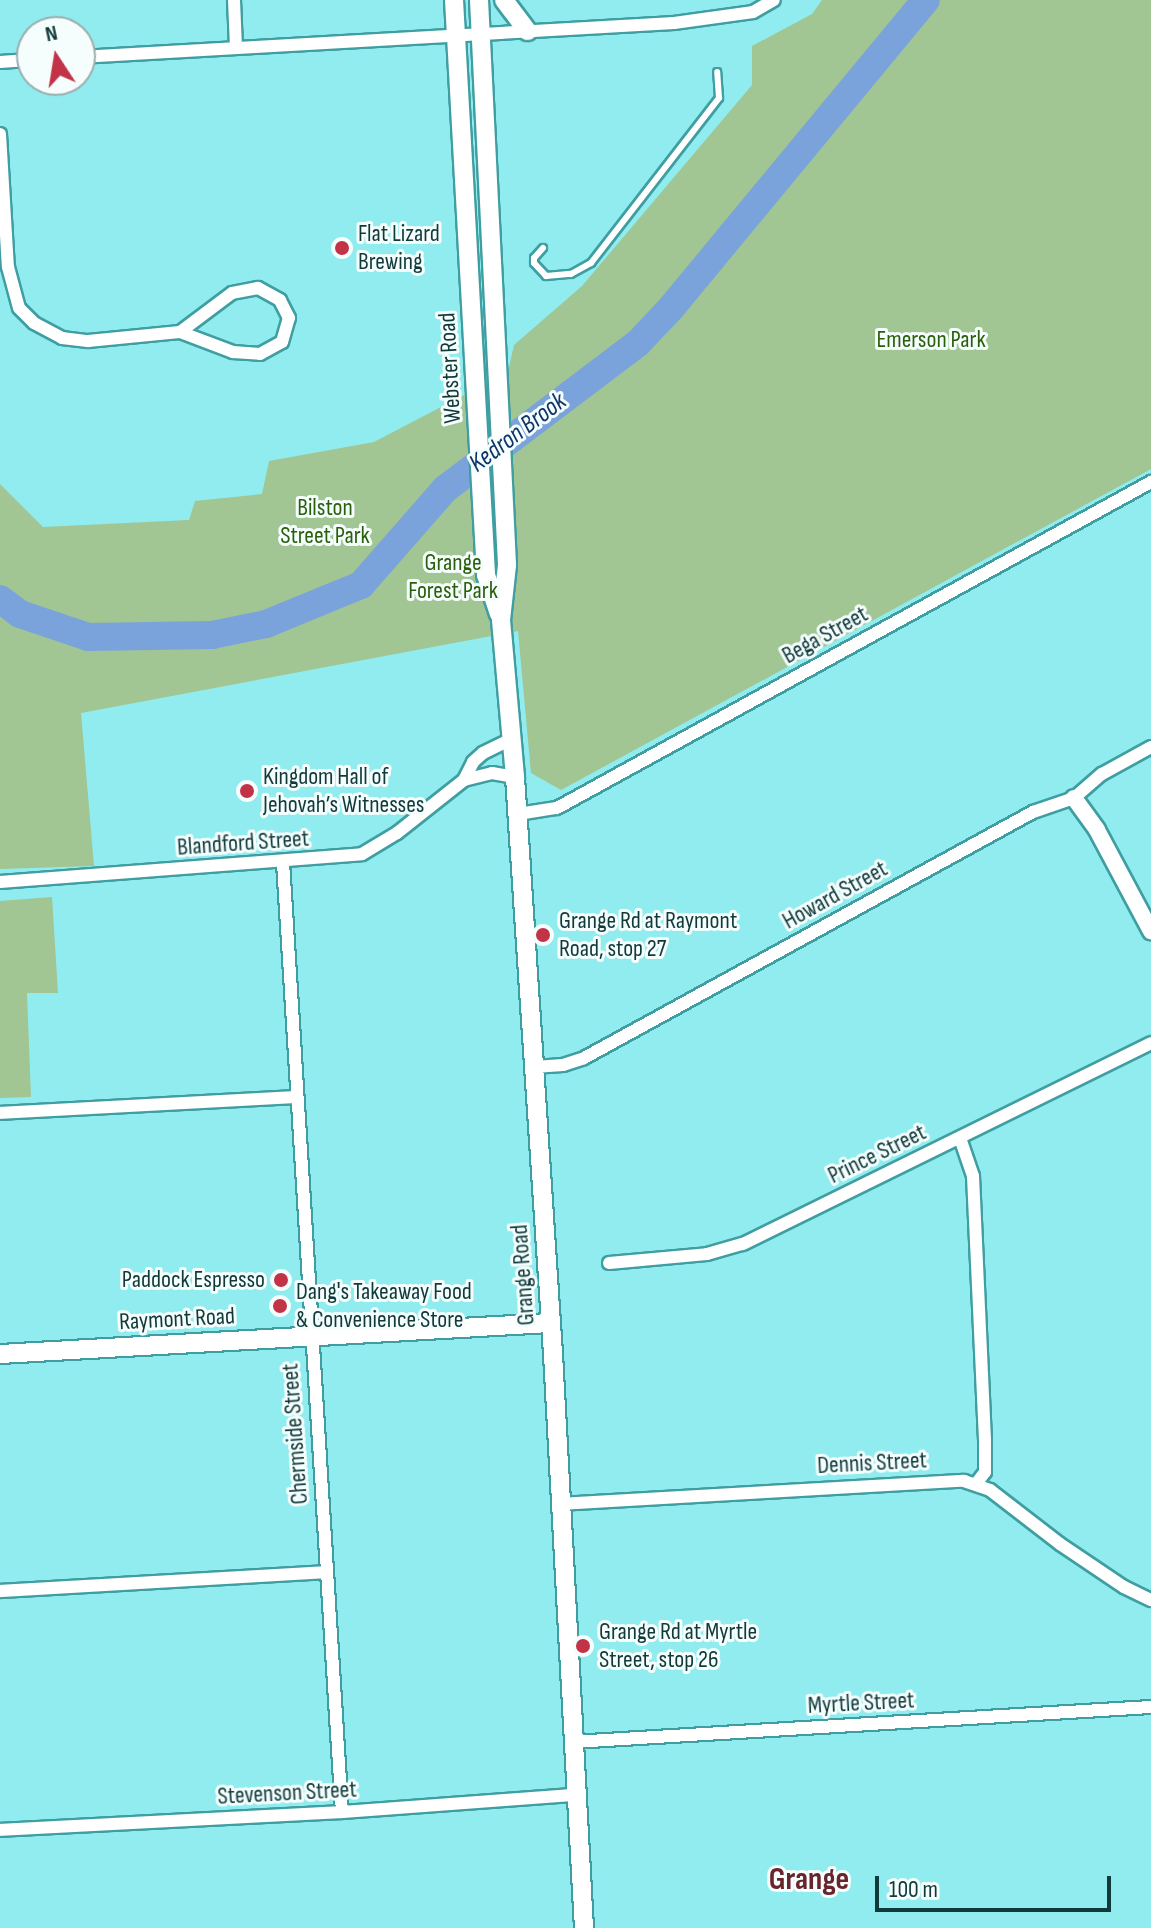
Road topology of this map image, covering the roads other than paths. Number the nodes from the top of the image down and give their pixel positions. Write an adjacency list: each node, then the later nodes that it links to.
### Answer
1 (234, 0): 9 (street)
2 (454, 0): 8 (main road, Webster Road)
3 (479, 0): 7 (main road, Webster Road)
4 (504, 0): 6 (main road)
5 (774, 0): 6 (street)
6 (527, 31): 7 (street)
7 (481, 34): 8 (street); 15 (main road, Webster Road)
8 (455, 36): 9 (street); 17 (main road, Webster Road)
9 (236, 47): 10 (street)
10 (96, 56)
11 (717, 72): 13 (lane)
12 (0, 134): 14 (street)
13 (543, 248)
14 (180, 332): 14 (street)
15 (495, 382): 18 (main road, Grange Road)
16 (1151, 482): 24 (street, Bega Street)
17 (484, 542): 18 (main road, Grange Road)
18 (501, 620): 19 (main road, Grange Road)
19 (512, 739): 21 (main road, Grange Road); 22 (street, Blandford Street)
20 (1151, 747): 23 (street, Howard Street)
21 (515, 777): 22 (street, Blandford Street); 24 (main road, Grange Road)
22 (464, 780): 25 (street, Blandford Street)
23 (1074, 798): 27 (street); 29 (street, Howard Street)
24 (518, 814): 29 (main road, Grange Road)
25 (283, 862): 26 (street, Blandford Street); 30 (street, Chermside Street)
26 (0, 882)
27 (1151, 931)
28 (1151, 1043): 32 (street, Prince Street)
29 (534, 1067): 34 (main road, Grange Road)
30 (295, 1097): 31 (street); 35 (street, Chermside Street)
31 (0, 1113)
32 (960, 1138): 33 (street, Prince Street); 37 (street)
33 (609, 1263)
34 (549, 1323): 35 (main road, Raymont Road); 38 (main road, Grange Road)
35 (310, 1335): 36 (main road, Raymont Road); 39 (street, Chermside Street)
36 (0, 1354)
37 (976, 1484): 38 (street, Dennis Street); 41 (street, Dennis Street)
38 (559, 1504): 43 (main road, Grange Road)
39 (326, 1572): 40 (street); 45 (street, Chermside Street)
40 (0, 1591)
41 (1151, 1600)
42 (1151, 1707): 43 (street, Myrtle Street)
43 (573, 1742): 44 (main road, Grange Road)
44 (576, 1795): 45 (street, Stevenson Street); 47 (main road, Grange Road)
45 (342, 1812): 46 (street, Stevenson Street)
46 (0, 1830)
47 (584, 1928)

